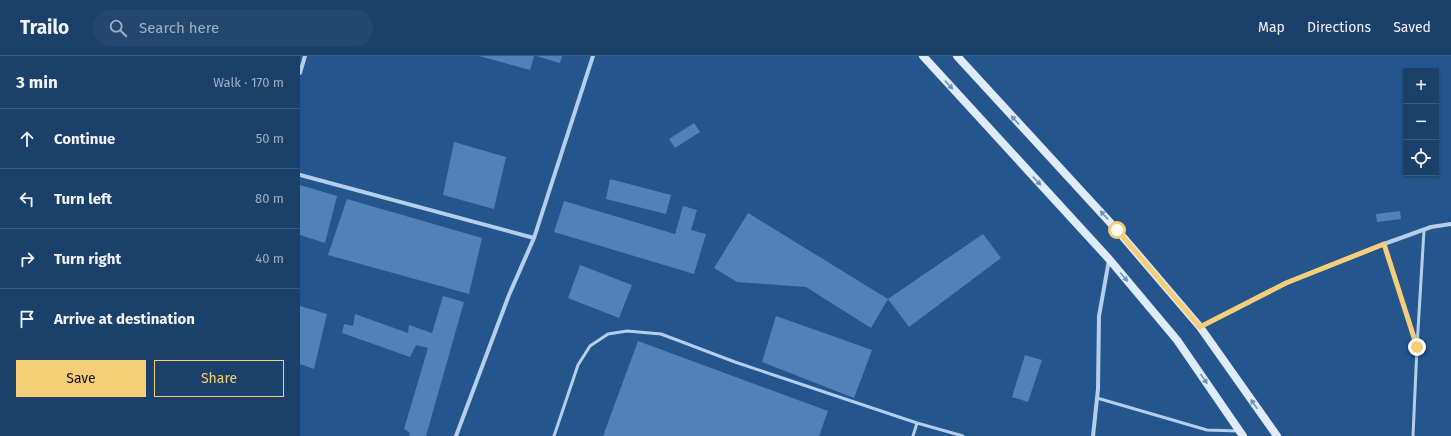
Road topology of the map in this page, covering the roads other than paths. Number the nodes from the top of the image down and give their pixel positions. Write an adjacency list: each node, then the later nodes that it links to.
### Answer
1 (305, 56): 5 (street)
2 (593, 56): 9 (street)
3 (923, 56): 11 (main road, one-way to 11)
4 (956, 56): 12 (main road, one-way to 4)
5 (300, 73)
6 (300, 175): 9 (street)
7 (1451, 224): 8 (street)
8 (1424, 230): 10 (street); 13 (lane)
9 (534, 238): 17 (street)
10 (1384, 244): 12 (street); 13 (lane)
11 (1109, 259): 14 (street); 16 (main road, one-way to 16)
12 (1200, 327): 22 (main road, one-way to 12)
13 (1417, 347): 23 (lane)
14 (1097, 398): 16 (lane); 21 (street)
15 (917, 423): 18 (lane); 19 (lane); 20 (lane)
16 (1242, 434)
17 (456, 436)
18 (554, 436)
19 (913, 436)
20 (963, 436)
21 (1093, 436)
22 (1277, 436)
23 (1413, 436)

